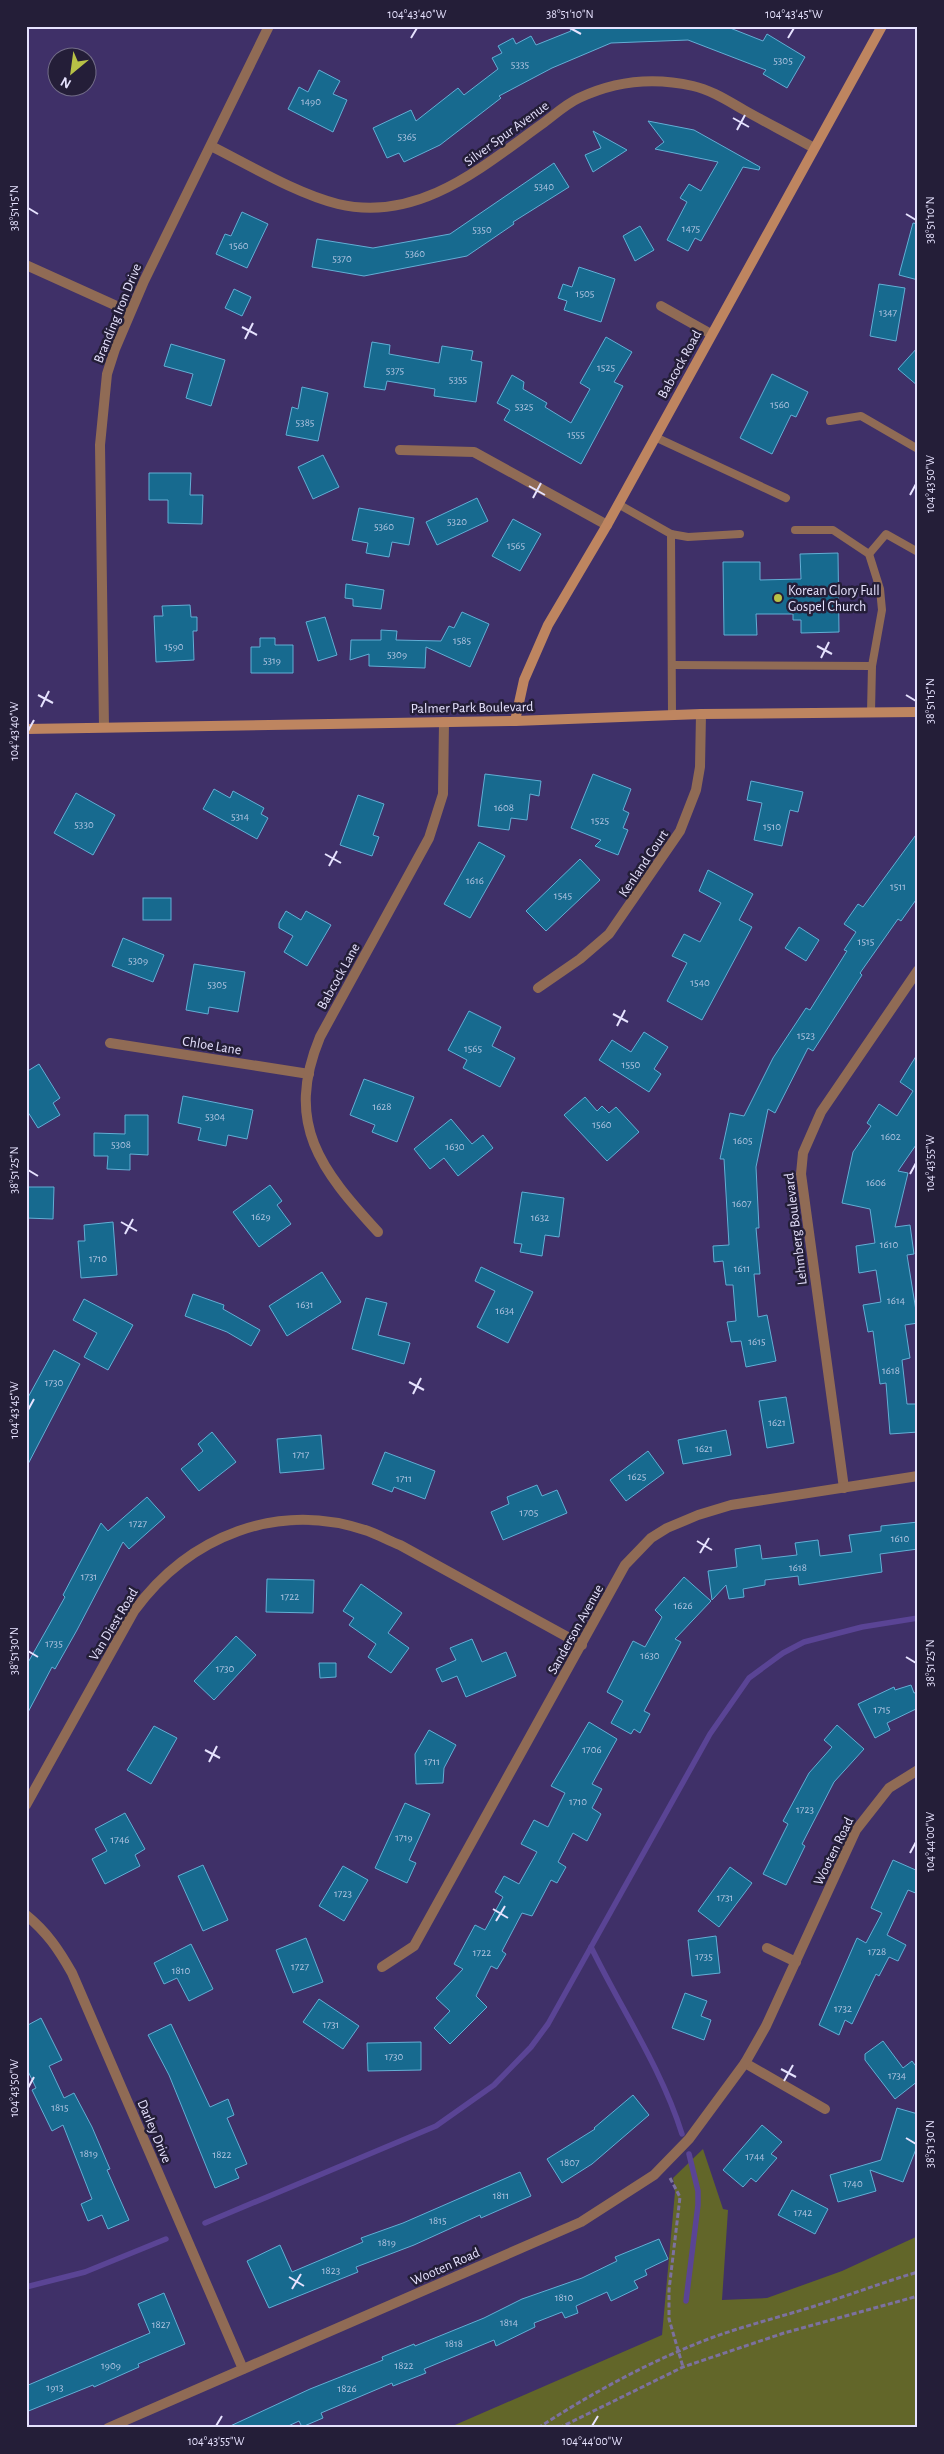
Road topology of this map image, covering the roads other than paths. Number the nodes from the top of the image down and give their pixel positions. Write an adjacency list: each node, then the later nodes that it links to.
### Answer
1 (269, 26): 3 (street, Branding Iron Drive)
2 (882, 26): 4 (main road, Babcock Road)
3 (211, 146): 4 (street, Silver Spur Avenue); 7 (street, Branding Iron Drive)
4 (814, 148): 8 (main road, Babcock Road)
5 (26, 265): 7 (street)
6 (661, 306): 8 (street)
7 (130, 312): 29 (street, Branding Iron Drive)
8 (711, 334): 10 (main road, Babcock Road)
9 (830, 421): 11 (lane)
10 (655, 437): 13 (lane); 14 (main road, Babcock Road)
11 (918, 449)
12 (400, 450): 15 (street)
13 (786, 498)
14 (618, 504): 15 (main road, Babcock Road); 17 (lane)
15 (607, 525): 27 (main road, Babcock Road)
16 (795, 530): 20 (lane)
17 (671, 534): 18 (lane); 21 (lane)
18 (740, 534)
19 (918, 552): 20 (lane)
20 (870, 554): 22 (lane)
21 (672, 665): 22 (lane); 26 (lane)
22 (872, 666): 23 (lane)
23 (871, 712): 24 (main road, Palmer Park Boulevard); 25 (main road, Palmer Park Boulevard)
24 (918, 712)
25 (701, 714): 26 (main road, Palmer Park Boulevard); 32 (street, Kenland Court)
26 (672, 715): 27 (main road, Palmer Park Boulevard)
27 (515, 721): 28 (main road, Palmer Park Boulevard)
28 (444, 722): 29 (main road, Palmer Park Boulevard); 34 (street, Babcock Lane)
29 (104, 727): 30 (main road, Palmer Park Boulevard)
30 (26, 729)
31 (918, 970): 37 (street, Lehmberg Boulevard)
32 (538, 988)
33 (110, 1043): 34 (street, Chloe Lane)
34 (309, 1074): 35 (street, Babcock Lane)
35 (378, 1232)
36 (918, 1476): 37 (street, Sanderson Avenue)
37 (844, 1488): 38 (street, Sanderson Avenue)
38 (582, 1645): 40 (street, Van Diest Road); 44 (street, Sanderson Avenue)
39 (918, 1770): 43 (street, Wooten Road)
40 (26, 1805)
41 (26, 1915): 47 (street, Darley Drive)
42 (767, 1948): 43 (street)
43 (796, 1962): 45 (street, Wooten Road)
44 (382, 1968)
45 (745, 2063): 46 (street); 47 (street, Wooten Road)
46 (825, 2109)
47 (243, 2369): 48 (street, Wooten Road)
48 (108, 2428)

